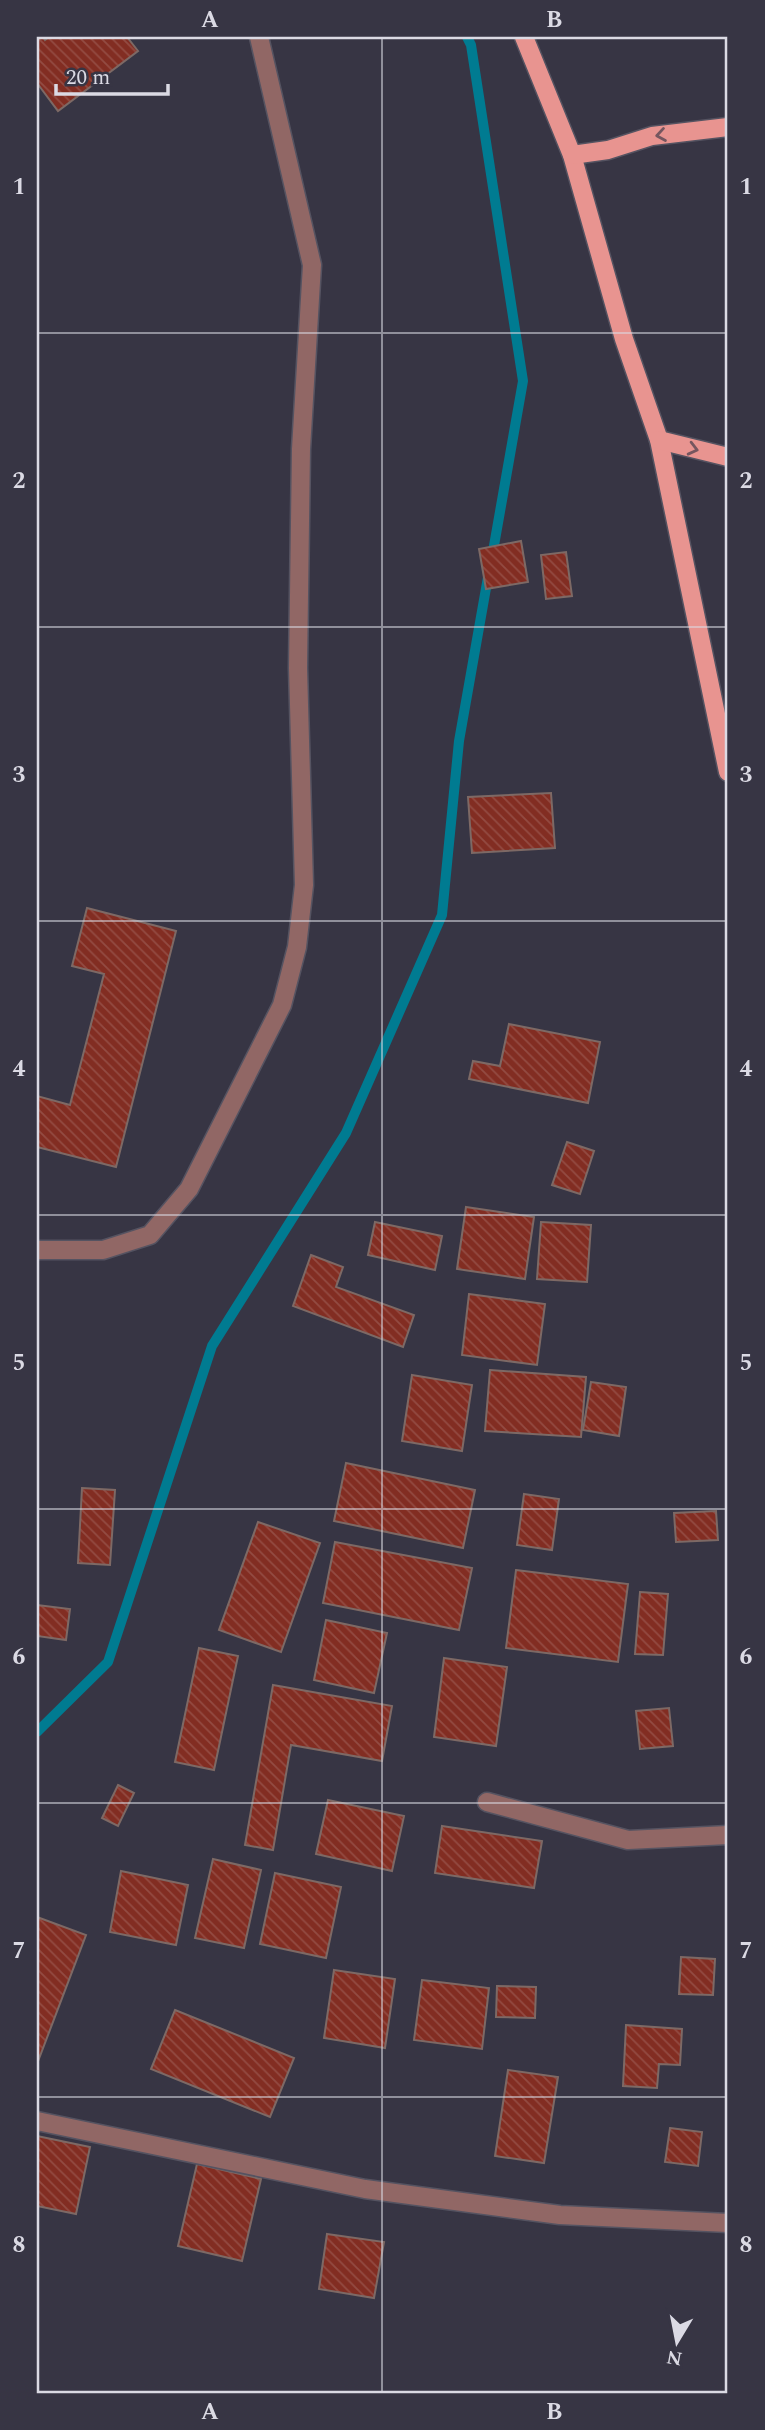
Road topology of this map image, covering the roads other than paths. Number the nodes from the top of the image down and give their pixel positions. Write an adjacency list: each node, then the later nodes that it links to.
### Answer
1 (259, 37): 8 (street)
2 (524, 37): 4 (main road)
3 (728, 127): 4 (main road, one-way to 4)
4 (572, 155): 5 (main road)
5 (659, 440): 6 (main road, one-way to 6); 7 (main road)
6 (728, 457)
7 (727, 758)
8 (37, 1250)
9 (487, 1802): 10 (street)
10 (728, 1836)
11 (37, 2121): 12 (street)
12 (728, 2223)

